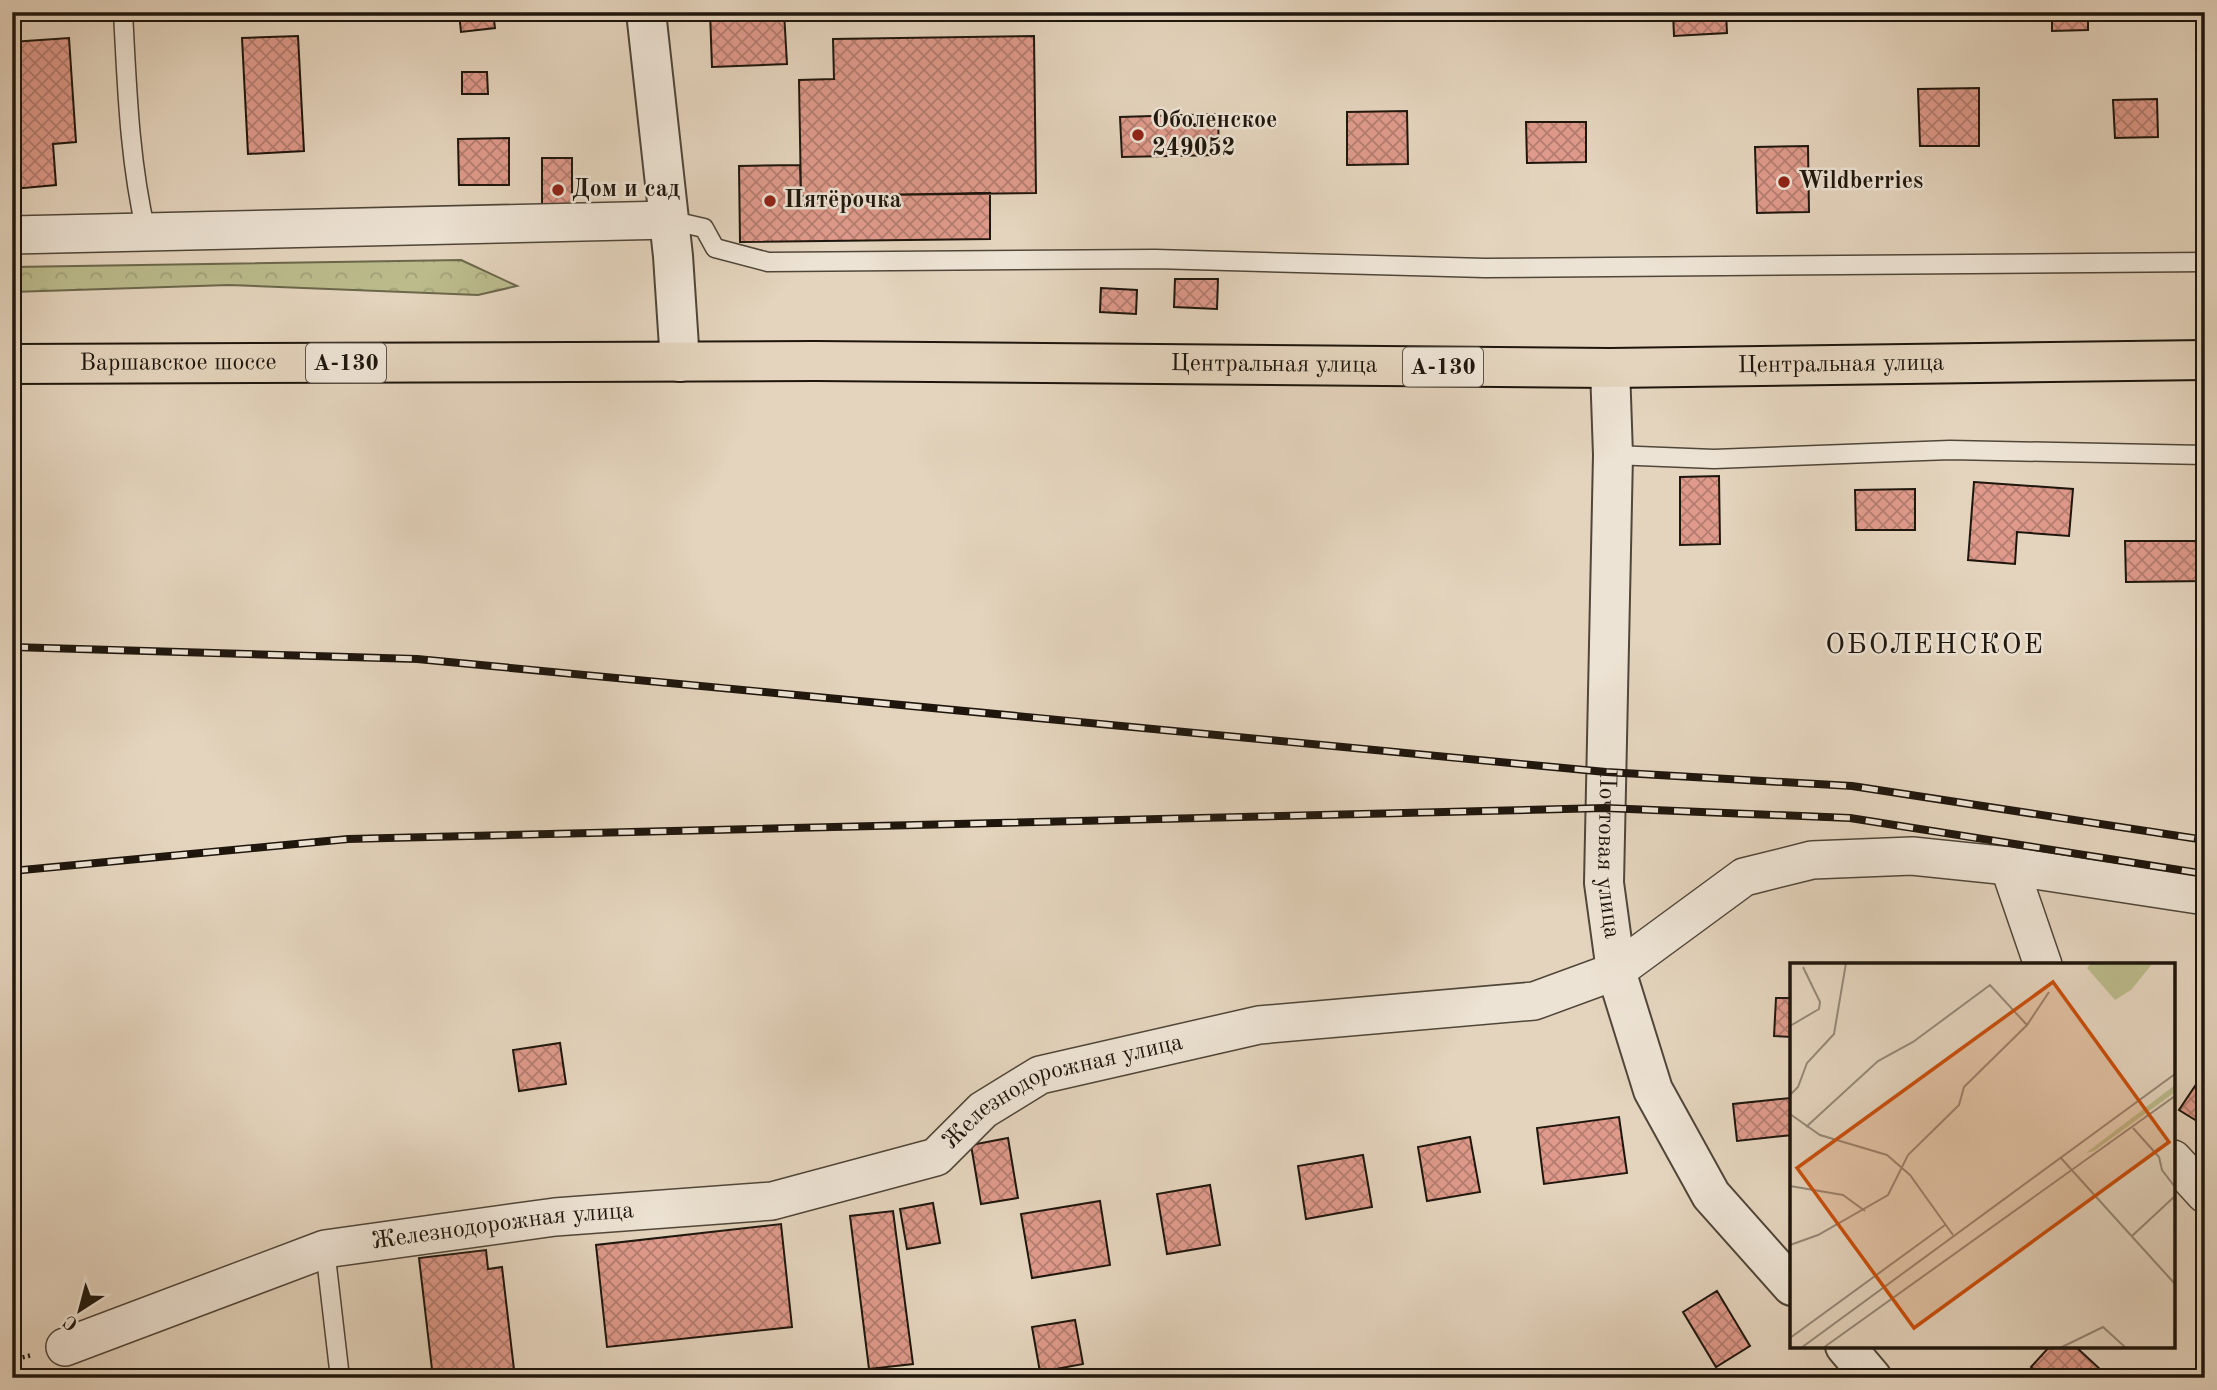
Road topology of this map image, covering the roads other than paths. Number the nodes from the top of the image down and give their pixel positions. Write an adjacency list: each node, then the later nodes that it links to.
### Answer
1 (123, 12): 4 (lane)
2 (646, 12): 3 (street)
3 (669, 220): 4 (street); 6 (lane); 8 (street)
4 (146, 232): 5 (street)
5 (12, 235)
6 (2205, 262)
7 (2205, 360): 10 (main road, Центральная улица / А-130)
8 (680, 362): 9 (main road, Варшавское шоссе / А-130); 10 (main road, Центральная улица / А-130)
9 (12, 364)
10 (1611, 369): 12 (street, Почтовая улица)
11 (2205, 455): 12 (lane)
12 (1612, 456): 16 (street, Почтовая улица)
13 (2009, 866): 14 (street, Железнодорожная улица); 15 (street); 16 (street, Железнодорожная улица)
14 (2205, 896)
15 (2042, 963)
16 (1616, 971): 19 (street, Железнодорожная улица); 20 (street, Почтовая улица)
17 (2175, 1161): 18 (street)
18 (2205, 1194)
19 (325, 1249): 21 (street, Железнодорожная улица); 23 (lane)
20 (1790, 1284)
21 (65, 1346)
22 (1847, 1348): 24 (street)
23 (340, 1378)
24 (1872, 1378)

